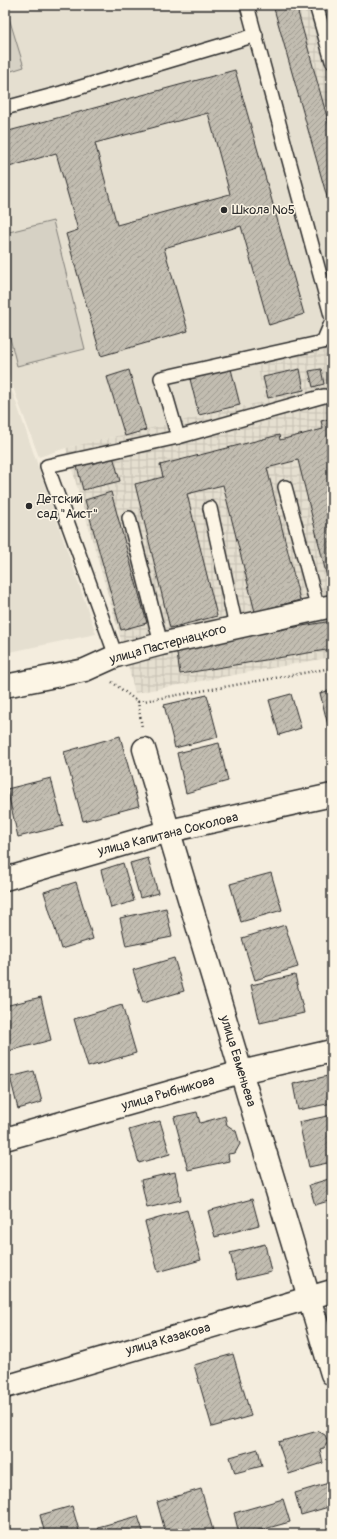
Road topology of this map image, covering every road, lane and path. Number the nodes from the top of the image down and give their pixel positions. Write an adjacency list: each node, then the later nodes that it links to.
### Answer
1 (247, 5): 3 (lane)
2 (316, 5): 4 (lane)
3 (256, 35): 5 (lane); 6 (lane)
4 (332, 61)
5 (5, 108)
6 (332, 320): 8 (lane)
7 (324, 396): 8 (lane)
8 (178, 437): 15 (lane)
9 (286, 487): 12 (lane)
10 (210, 508): 13 (lane)
11 (129, 518): 14 (lane)
12 (325, 608): 13 (street, улица Пастернацкого)
13 (236, 627): 14 (street, улица Пастернацкого)
14 (161, 644): 15 (street, улица Пастернацкого)
15 (116, 656): 17 (street, улица Пастернацкого)
16 (332, 668): 19 (path)
17 (85, 670): 18 (street, улица Пастернацкого); 19 (path)
18 (5, 686)
19 (138, 702): 20 (path)
20 (144, 749): 22 (street, улица Евменьева)
21 (332, 795): 22 (street, улица Капитана Соколова)
22 (169, 831): 23 (street, улица Капитана Соколова); 25 (street, улица Евменьева)
23 (5, 879)
24 (332, 1051): 25 (street, улица Рыбникова)
25 (241, 1072): 26 (street, улица Рыбникова); 28 (street, улица Евменьева)
26 (5, 1139)
27 (332, 1292): 28 (street, улица Казакова)
28 (309, 1297): 29 (street, улица Евменьева); 30 (street, улица Казакова)
29 (332, 1374)
30 (5, 1387)

